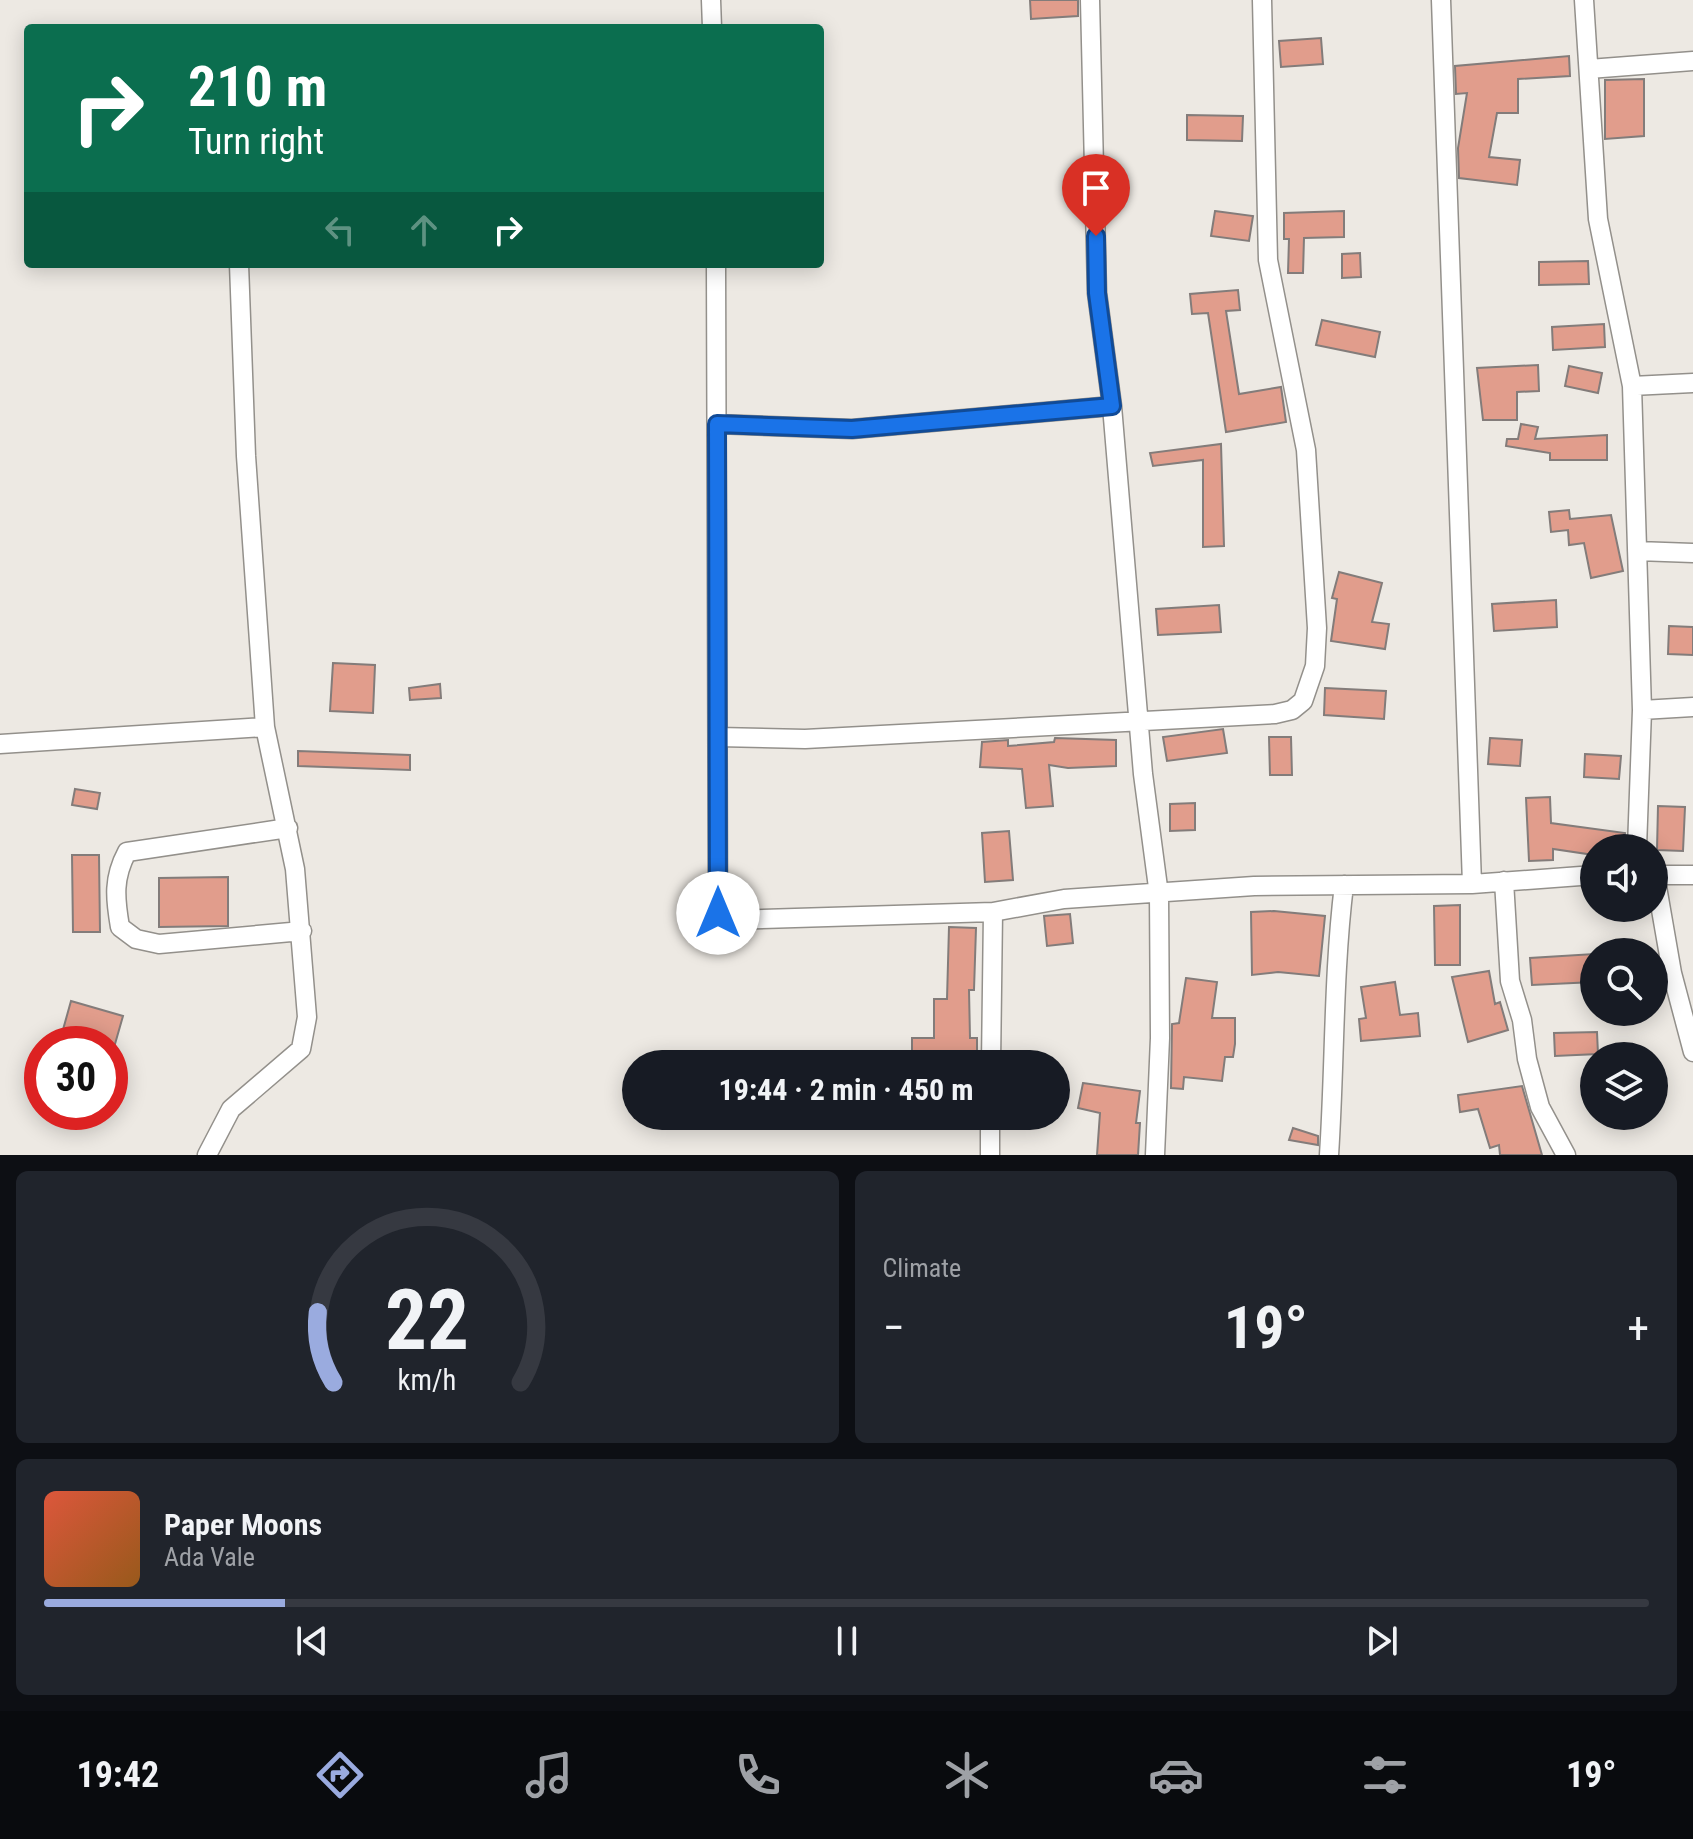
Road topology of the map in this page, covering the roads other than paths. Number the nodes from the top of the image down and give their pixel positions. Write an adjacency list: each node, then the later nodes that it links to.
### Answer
1 (711, 0): 6 (street)
2 (1090, 0): 13 (street)
3 (1262, 0): 19 (street)
4 (1441, 0): 29 (street)
5 (1584, 0): 8 (street)
6 (712, 24)
7 (1693, 61): 8 (street)
8 (1589, 69): 12 (street)
9 (239, 268): 20 (street)
10 (716, 268): 14 (street)
11 (1693, 383): 12 (street)
12 (1632, 386): 15 (street)
13 (1112, 406): 14 (street); 19 (street)
14 (717, 424): 21 (street)
15 (1637, 551): 16 (street); 18 (street)
16 (1693, 553)
17 (1693, 707): 18 (street)
18 (1642, 710): 24 (street)
19 (1140, 722): 21 (street); 31 (street)
20 (265, 727): 22 (street); 23 (street)
21 (718, 737): 32 (street)
22 (0, 744)
23 (288, 828): 34 (street); 34 (street)
24 (1638, 834)
25 (1668, 875): 26 (street)
26 (1693, 875)
27 (1580, 876): 28 (street)
28 (1504, 881): 29 (street); 42 (street)
29 (1472, 884): 30 (street)
30 (1344, 885): 31 (street); 41 (street)
31 (1159, 895): 32 (street); 40 (street)
32 (993, 912): 35 (street)
33 (1663, 922): 36 (street)
34 (302, 931): 38 (street)
35 (991, 1050)
36 (1693, 1052)
37 (990, 1130): 39 (street)
38 (207, 1155)
39 (990, 1155)
40 (1155, 1155)
41 (1329, 1155)
42 (1566, 1155)

